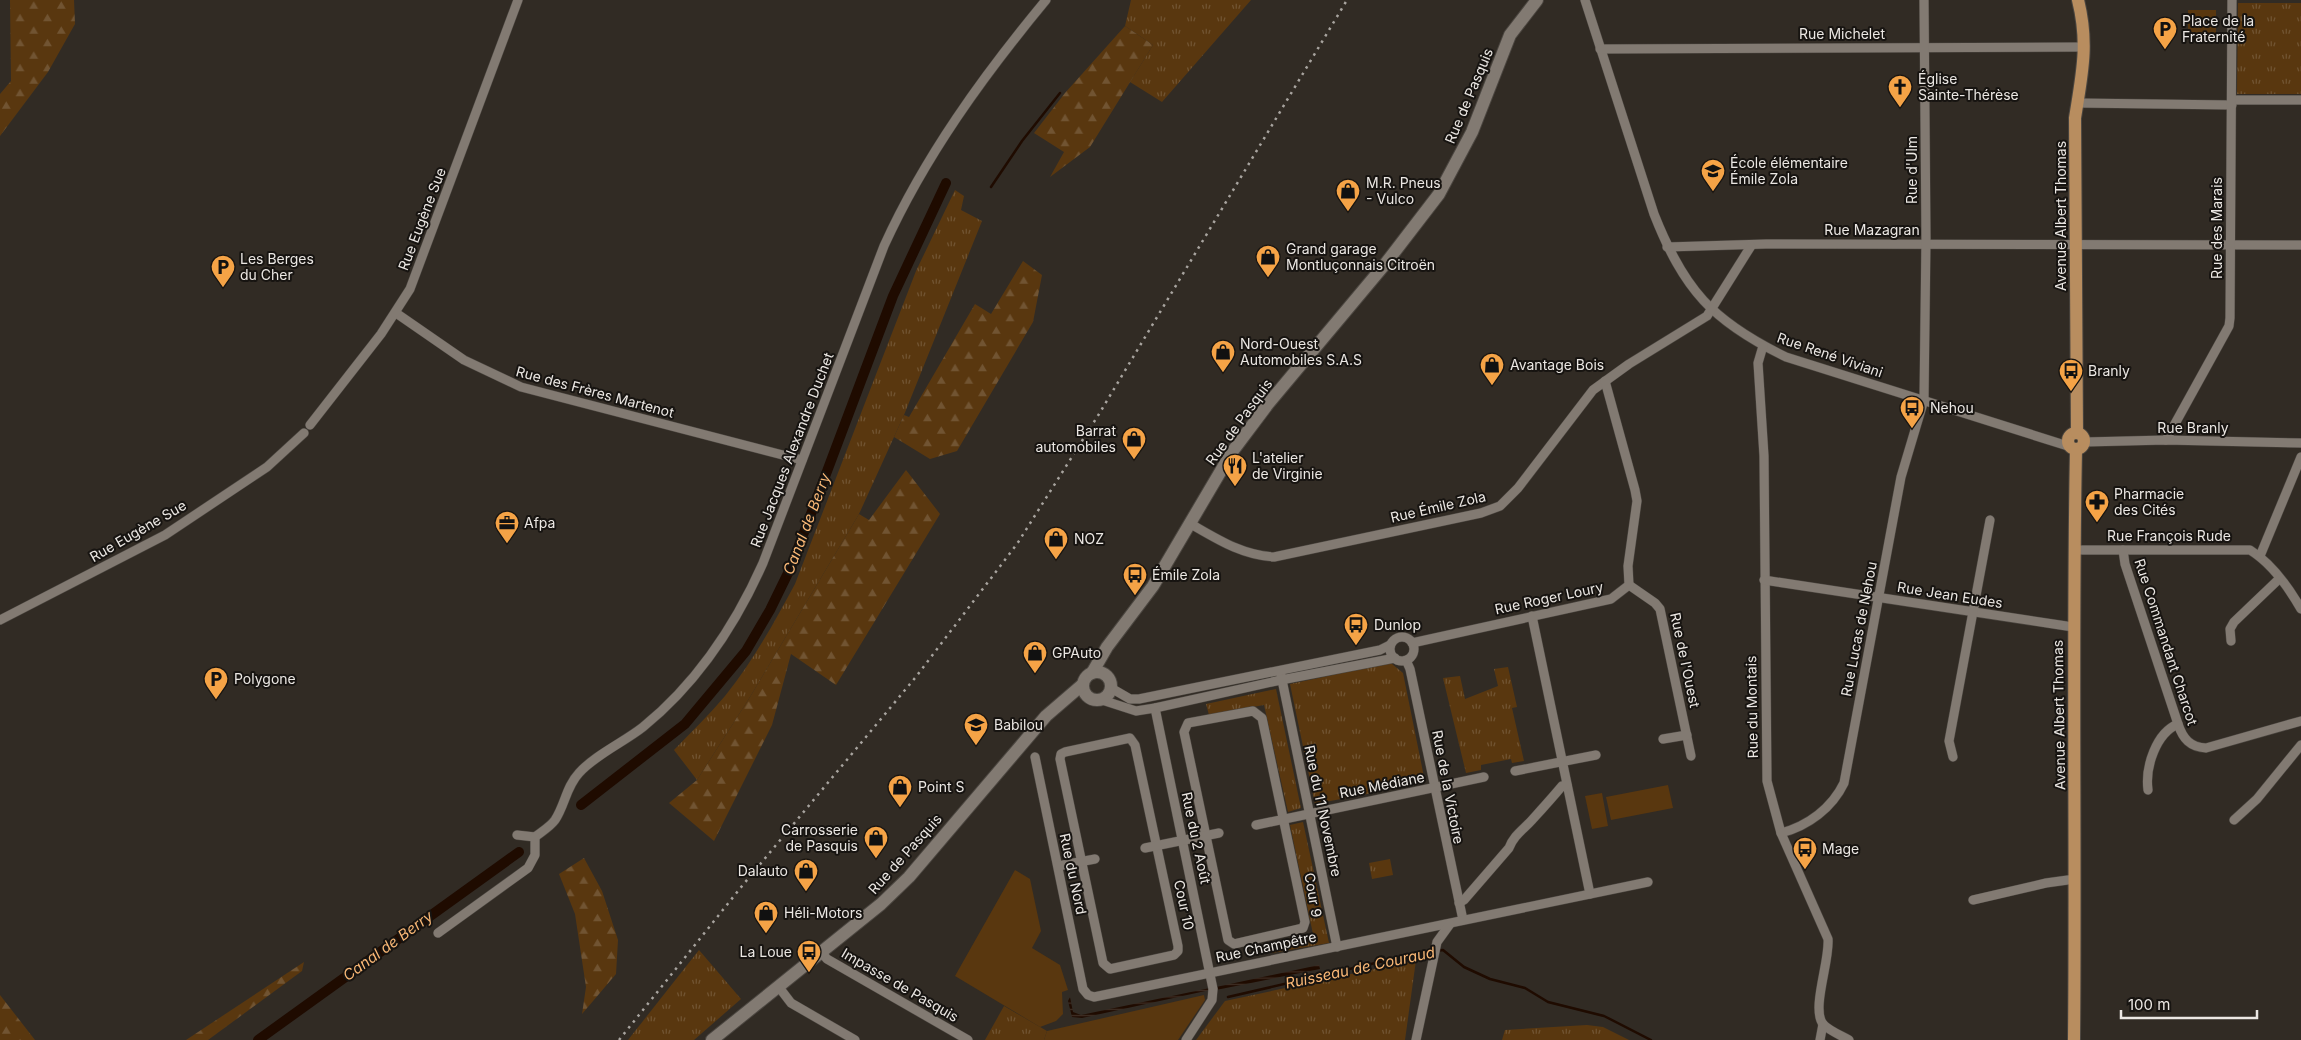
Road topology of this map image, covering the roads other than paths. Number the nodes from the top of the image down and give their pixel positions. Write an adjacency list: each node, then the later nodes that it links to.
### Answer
1 (518, 0): 21 (street, Rue Eugène Sue)
2 (1046, 0): 31 (street, Rue Jacques Alexandre Duchet)
3 (1584, 0): 10 (street, Rue René Viviani)
4 (1924, 0): 9 (street, Rue d'Ulm)
5 (2078, 0): 8 (main road, Avenue Albert Thomas)
6 (2232, 0): 12 (street, Rue des Marais)
7 (1535, 2): 33 (main road, Rue de Pasquis)
8 (2084, 47): 9 (street, Rue Michelet); 13 (main road, Avenue Albert Thomas)
9 (1925, 48): 10 (street, Rue Michelet); 14 (street, Rue d'Ulm)
10 (1600, 50): 19 (street, Rue René Viviani)
11 (2301, 100): 12 (street)
12 (2232, 102): 13 (street); 16 (street, Rue des Marais)
13 (2078, 103): 15 (main road, Avenue Albert Thomas)
14 (1926, 244): 15 (street, Rue Mazagran); 18 (street, Rue Mazagran); 24 (street, Rue d'Ulm)
15 (2076, 244): 16 (street, Rue Mazagran); 28 (main road, Avenue Albert Thomas)
16 (2231, 245): 17 (street, Rue Mazagran); 27 (street, Rue des Marais)
17 (2301, 245)
18 (1751, 246): 19 (street, Rue Mazagran); 20 (street)
19 (1667, 247): 20 (street, Rue René Viviani)
20 (1712, 310): 22 (street, Rue René Viviani); 23 (street, Rue Émile Zola)
21 (396, 313): 25 (street, Rue Eugène Sue); 31 (street, Rue des Frères Martenot)
22 (1763, 346): 24 (street, Rue René Viviani); 38 (street, Rue du Montais)
23 (1605, 381): 33 (street, Rue Émile Zola); 39 (street)
24 (1924, 400): 28 (street, Rue René Viviani); 40 (street, Rue Lucas de Nehou)
25 (310, 425)
26 (304, 433): 44 (street, Rue Eugène Sue)
27 (2166, 440): 28 (street, Rue Branly); 29 (street, Rue Branly)
28 (2077, 443): 34 (main road, Avenue Albert Thomas)
29 (2301, 443)
30 (2301, 457): 36 (street)
31 (802, 460): 83 (street, Rue Jacques Alexandre Duchet)
32 (1990, 520): 42 (street)
33 (1189, 523): 46 (main road, Rue de Pasquis)
34 (2076, 550): 35 (street, Rue François Rude); 45 (main road, Avenue Albert Thomas)
35 (2123, 550): 36 (street, Rue François Rude); 61 (street, Rue Commandant Charcot)
36 (2260, 556): 37 (street)
37 (2279, 579): 41 (street); 47 (street)
38 (1764, 580): 40 (street, Rue Jean Eudes); 80 (street, Rue du Montais)
39 (1629, 585): 43 (street, Rue Roger Loury); 62 (street, Rue de l'Ouest)
40 (1880, 598): 42 (street, Rue Jean Eudes); 80 (street, Rue Lucas de Nehou)
41 (2301, 609)
42 (1973, 612): 45 (street, Rue Jean Eudes); 68 (street)
43 (1532, 616): 48 (street, Rue Roger Loury); 69 (street)
44 (0, 620)
45 (2073, 627): 90 (main road, Avenue Albert Thomas)
46 (1116, 636): 52 (main road, Rue de Pasquis); 54 (main road, Rue de Pasquis)
47 (2231, 641)
48 (1412, 643): 49 (street, Rue Roger Loury); 51 (street)
49 (1390, 645): 50 (street); 53 (street, Rue Roger Loury)
50 (1395, 658): 51 (street, Rue Roger Loury); 53 (street, Rue Roger Loury)
51 (1406, 660): 73 (street, Rue de la Victoire)
52 (1092, 673): 54 (main road); 55 (main road)
53 (1281, 675): 54 (street, Rue Roger Loury); 59 (street, Rue Roger Loury); 75 (street, Rue du 11 Novembre)
54 (1109, 683): 57 (main road)
55 (1082, 685): 56 (main road); 58 (main road, Rue de Pasquis)
56 (1087, 697): 57 (main road); 58 (main road)
57 (1102, 700): 59 (street, Rue Roger Loury)
58 (1058, 704): 99 (main road, Rue de Pasquis)
59 (1155, 708): 84 (street, Rue du 2 Août)
60 (2301, 721): 61 (street, Rue Commandant Charcot)
61 (2178, 724): 74 (street)
62 (1686, 735): 63 (street); 66 (street, Rue de l'Ouest)
63 (1663, 739)
64 (2301, 745): 77 (street)
65 (1596, 754): 69 (street)
66 (1691, 756)
67 (1035, 757): 89 (street, Rue du Nord)
68 (1954, 757)
69 (1561, 761): 70 (street); 72 (street)
70 (1515, 771)
71 (1484, 777): 73 (street, Rue Médiane)
72 (1566, 785): 92 (street); 94 (street)
73 (1435, 788): 75 (street, Rue Médiane); 94 (street, Rue de la Victoire)
74 (2148, 790)
75 (1309, 814): 76 (street, Rue Médiane); 98 (street, Rue du 11 Novembre)
76 (1284, 819): 78 (street, Rue Médiane); 82 (street, Cour 9); 82 (street, Cour 9)
77 (2234, 820)
78 (1256, 825)
79 (1219, 833): 82 (street)
80 (1781, 833): 104 (street, Rue du Montais)
81 (517, 835): 83 (street)
82 (1205, 836): 84 (street)
83 (534, 837): 97 (street)
84 (1182, 840): 85 (street); 100 (street, Rue du 2 Août)
85 (1157, 846): 86 (street); 88 (street, Cour 10); 88 (street, Cour 10)
86 (1145, 848)
87 (1095, 859): 88 (street)
88 (1081, 861): 89 (street)
89 (1058, 866): 102 (street, Rue du Nord)
90 (2075, 879): 93 (street); 113 (main road, Avenue Albert Thomas)
91 (1648, 882): 92 (street)
92 (1590, 894): 95 (street, Rue Champêtre)
93 (1973, 900)
94 (1459, 903): 95 (street, Rue de la Victoire)
95 (1463, 920): 96 (street, Rue Champêtre)
96 (1450, 924): 98 (street, Rue Champêtre); 110 (street)
97 (438, 933)
98 (1337, 947): 100 (street, Rue Champêtre)
99 (820, 952): 101 (main road, Rue de Pasquis); 108 (street, Impasse de Pasquis)
100 (1210, 973): 102 (street, Rue Champêtre); 109 (street, Rue du 2 Août)
101 (778, 986): 103 (main road, Rue de Pasquis); 107 (street)
102 (1088, 995)
103 (734, 1024): 105 (main road, Rue de Pasquis); 106 (main road, Rue de Pasquis)
104 (1823, 1024): 111 (street); 112 (street)
105 (712, 1040)
106 (724, 1040)
107 (855, 1040)
108 (968, 1040)
109 (1186, 1040)
110 (1416, 1040)
111 (1820, 1040)
112 (1850, 1040)
113 (2074, 1040)

